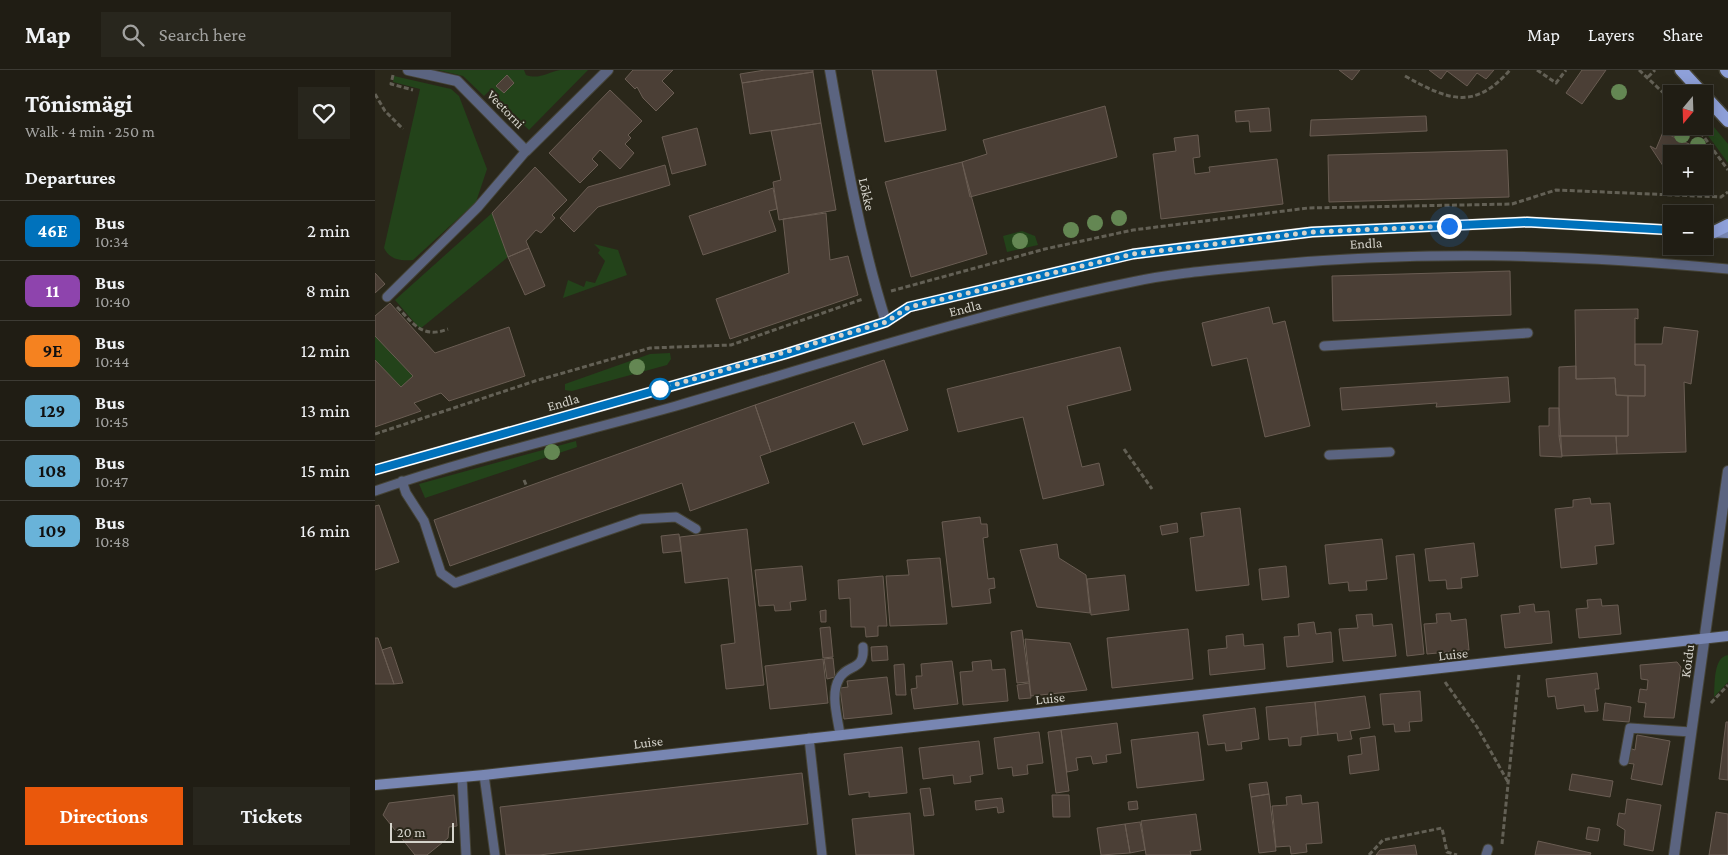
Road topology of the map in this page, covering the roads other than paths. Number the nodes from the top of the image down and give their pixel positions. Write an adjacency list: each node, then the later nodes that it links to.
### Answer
1 (408, 70): 6 (street, Veetorni)
2 (608, 70): 6 (street)
3 (830, 70): 14 (street, Lõkke)
4 (1681, 70): 5 (main road)
5 (1728, 122)
6 (526, 150): 13 (lane)
7 (1728, 225): 9 (main road)
8 (1663, 230): 14 (main road, Endla)
9 (1713, 231)
10 (1713, 232): 11 (main road)
11 (1728, 233)
12 (1728, 270): 21 (lane, Endla)
13 (387, 297)
14 (886, 322): 19 (main road, Endla)
15 (1528, 333): 16 (lane)
16 (1324, 346)
17 (1391, 452): 18 (lane)
18 (1329, 455)
19 (375, 470)
20 (1728, 471): 25 (street, Koidu)
21 (402, 481): 22 (lane, Endla); 23 (lane)
22 (375, 490)
23 (696, 528)
24 (1728, 636): 25 (main road, Luise)
25 (1704, 640): 27 (street, Koidu); 28 (main road, Luise)
26 (863, 647): 28 (lane)
27 (1691, 732): 30 (lane); 37 (street, Koidu)
28 (841, 735): 29 (main road, Luise)
29 (809, 738): 31 (main road, Luise); 36 (lane)
30 (1624, 761)
31 (484, 775): 32 (main road, Luise); 35 (lane)
32 (462, 777): 33 (main road, Luise); 34 (lane)
33 (375, 785)
34 (466, 855)
35 (495, 855)
36 (822, 855)
37 (1674, 855)

